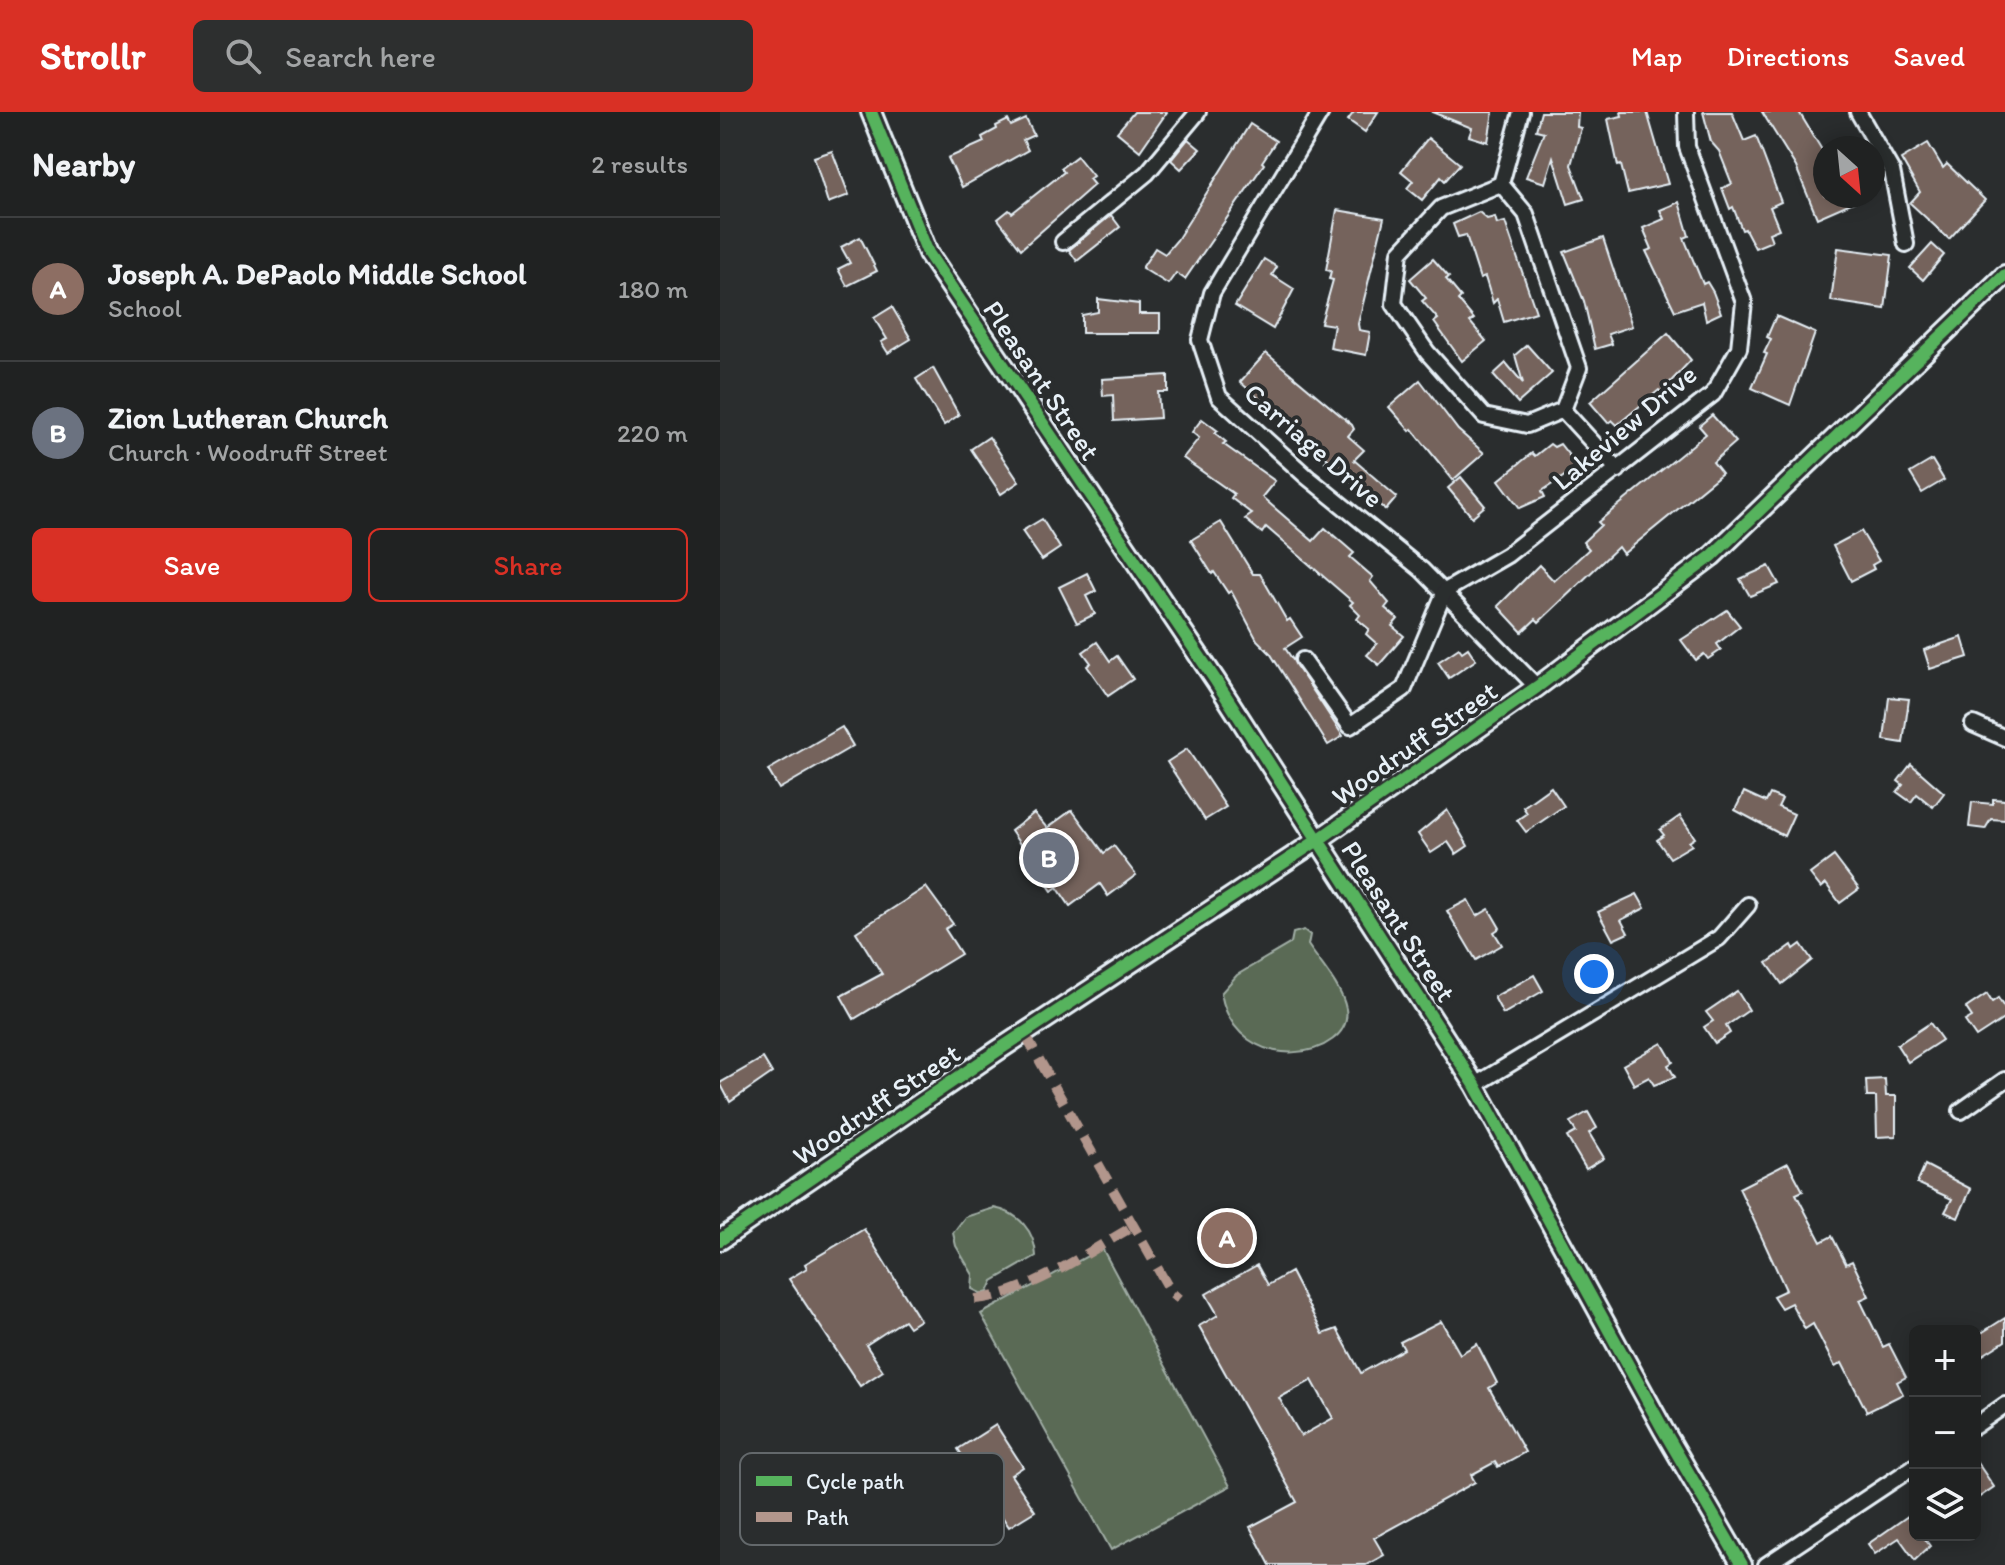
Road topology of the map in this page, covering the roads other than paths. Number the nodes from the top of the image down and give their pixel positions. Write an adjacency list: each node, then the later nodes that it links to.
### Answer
1 (871, 112): 18 (street, Pleasant Street)
2 (1198, 112): 8 (street)
3 (1321, 112): 13 (street, Carriage Drive)
4 (1521, 112): 7 (street)
5 (1686, 112): 12 (street, Lakeview Drive)
6 (1858, 112): 9 (street)
7 (1501, 184): 11 (street); 11 (street)
8 (1063, 242)
9 (1906, 244)
10 (2005, 275): 15 (street, Woodruff Street)
11 (1563, 410): 12 (street)
12 (1618, 470): 13 (street, Lakeview Drive)
13 (1445, 591): 14 (street); 15 (street, Carriage Drive)
14 (1303, 660)
15 (1537, 687): 18 (street, Woodruff Street)
16 (1973, 724): 17 (street)
17 (2005, 738)
18 (1318, 840): 21 (street, Pleasant Street); 23 (street, Woodruff Street)
19 (1748, 905): 21 (street)
20 (2005, 1080): 22 (street)
21 (1475, 1085): 27 (street, Pleasant Street)
22 (1961, 1111)
23 (720, 1240)
24 (2005, 1405): 25 (street)
25 (1981, 1422)
26 (1910, 1469): 28 (street)
27 (1742, 1565)
28 (1766, 1565)

